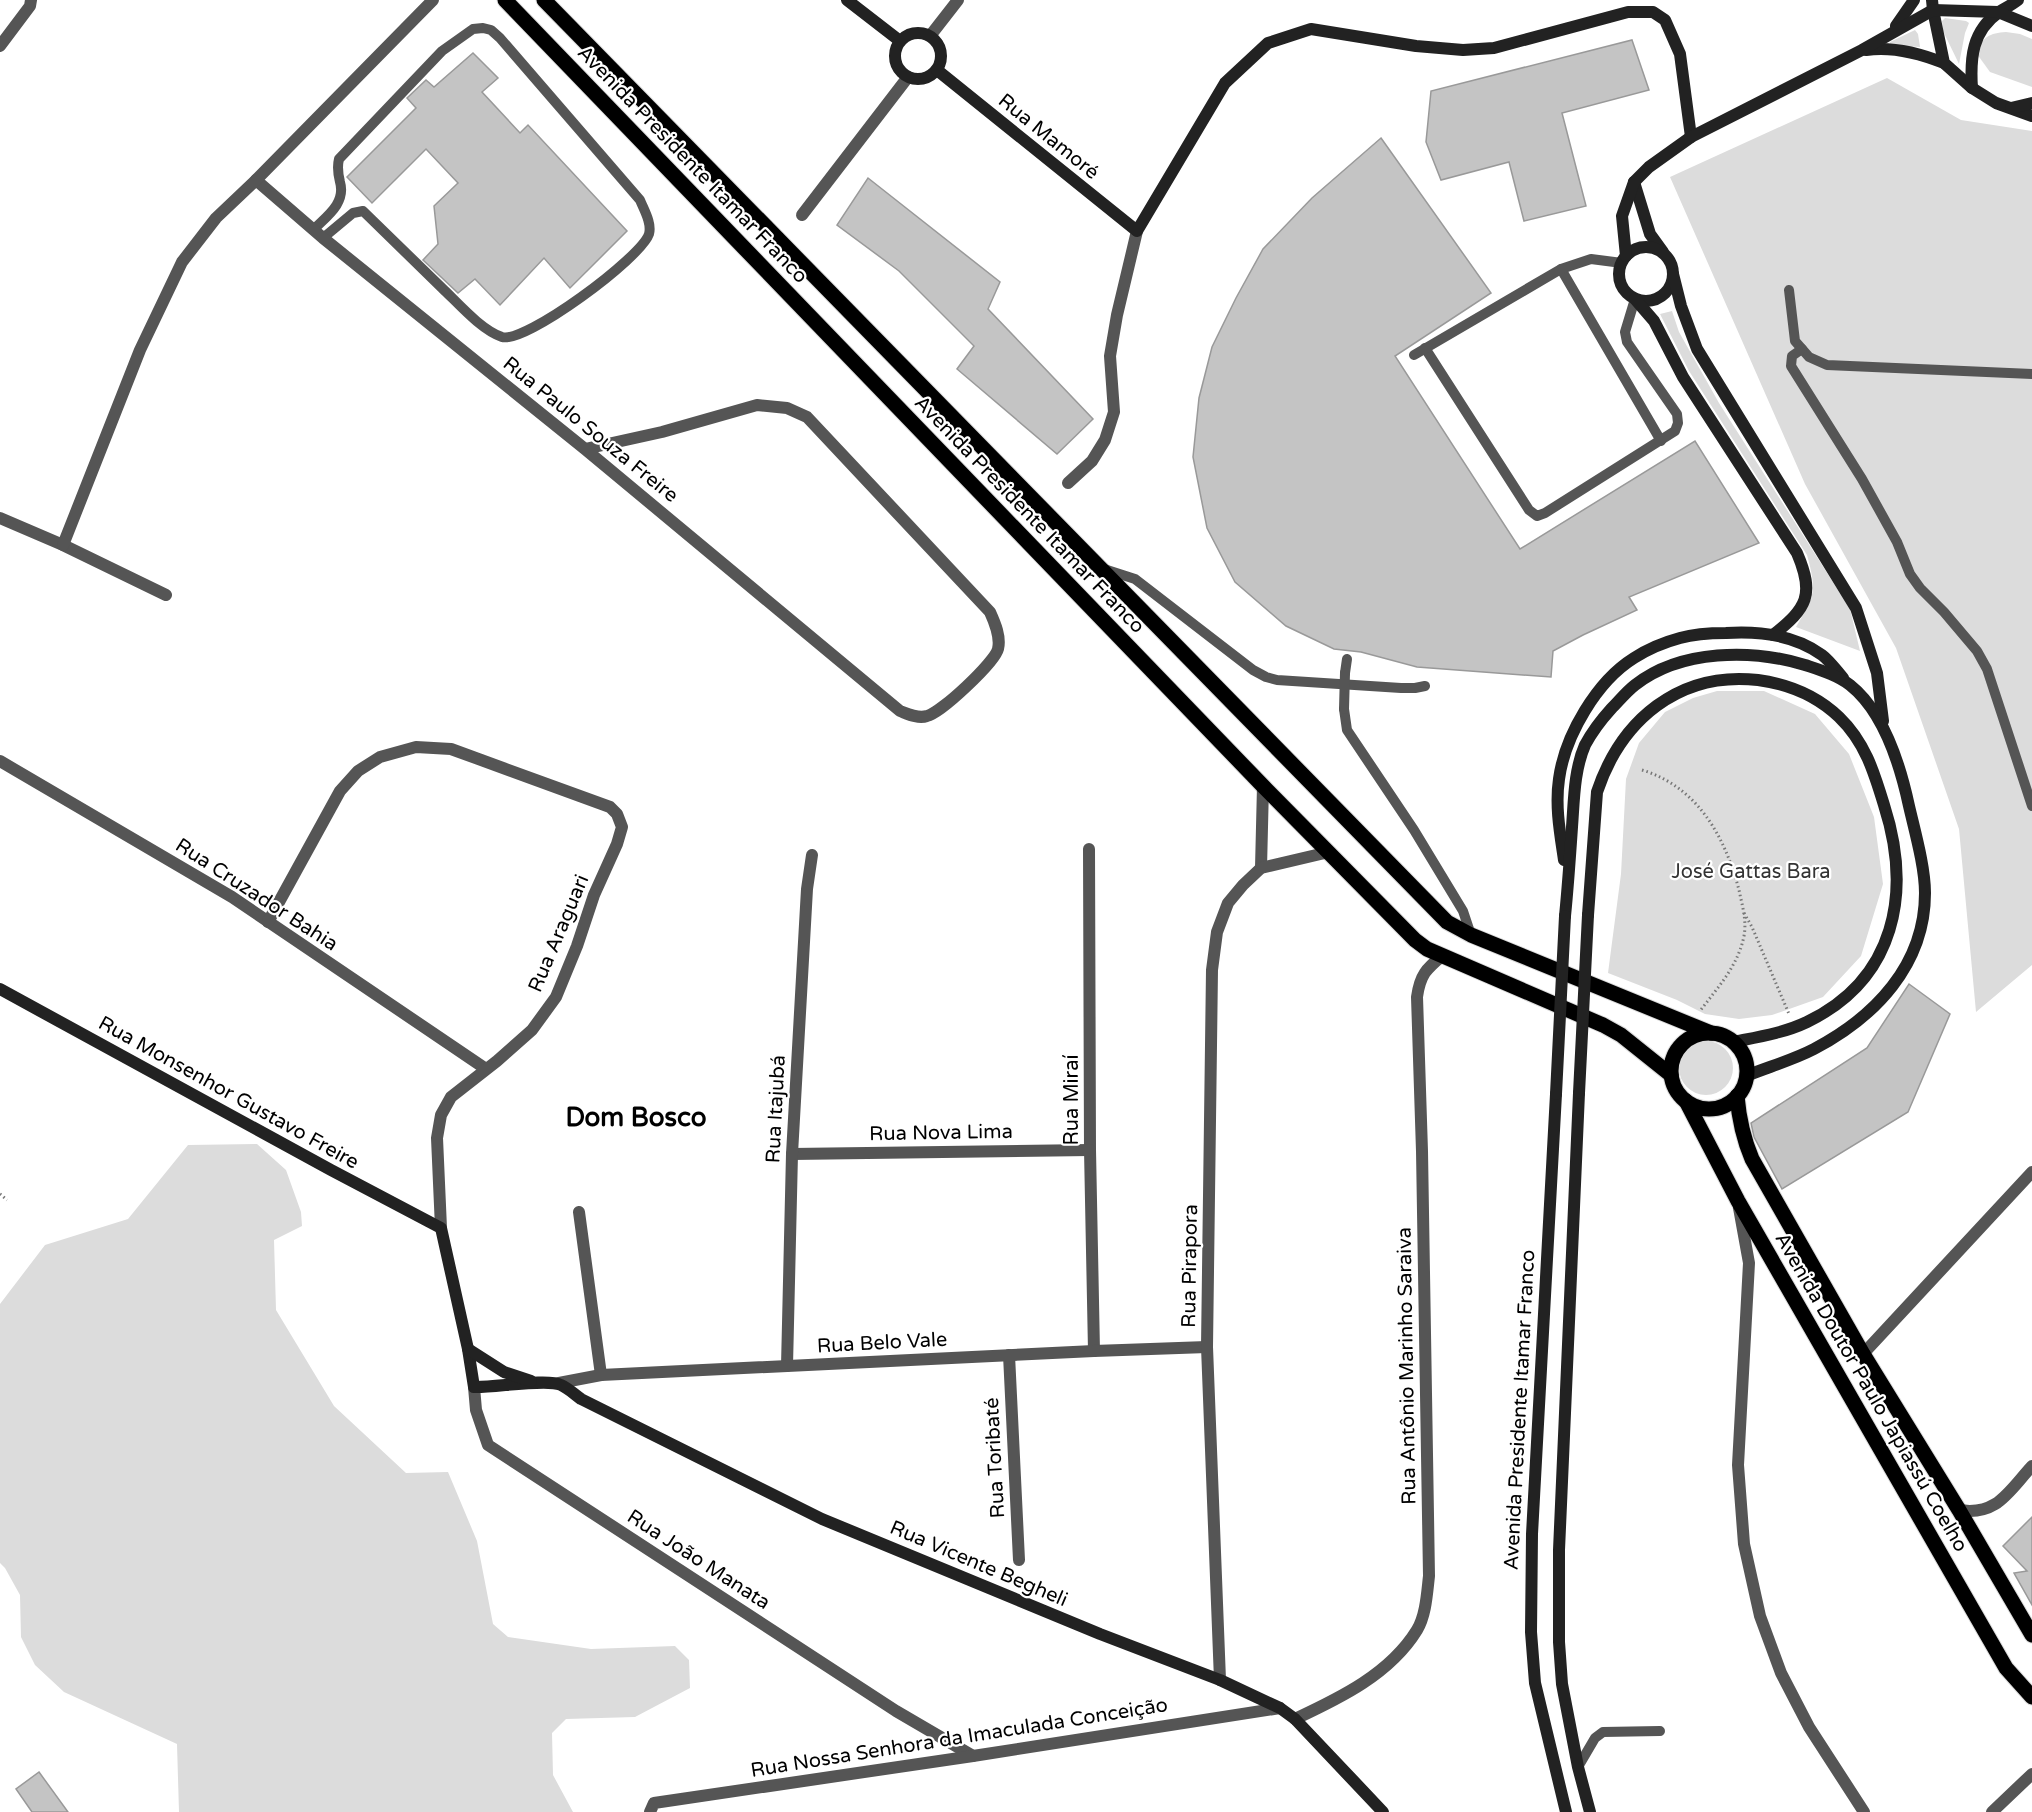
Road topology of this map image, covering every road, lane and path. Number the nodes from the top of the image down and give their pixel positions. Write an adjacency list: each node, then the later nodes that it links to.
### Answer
1 (31, 0): 16 (street)
2 (433, 0): 26 (street)
3 (505, 0): 55 (main road, Avenida Presidente Itamar Franco)
4 (544, 0): 46 (main road, Avenida Presidente Itamar Franco)
5 (848, 0): 15 (main road)
6 (958, 0): 14 (street)
7 (1914, 0): 13 (main road)
8 (1986, 0): 11 (main road)
9 (2019, 0): 11 (main road)
10 (1933, 5): 11 (main road); 13 (main road); 18 (main road)
11 (1998, 12): 12 (main road); 21 (main road)
12 (2032, 26)
13 (1893, 31): 17 (main road)
14 (930, 36): 15 (main road); 19 (main road)
15 (900, 41): 20 (main road)
16 (0, 46)
17 (1862, 50): 18 (main road); 25 (main road)
18 (1944, 63): 21 (main road)
19 (937, 70): 20 (main road); 29 (main road, Rua Mamoré)
20 (908, 77): 28 (street)
21 (1972, 88): 23 (main road)
22 (2032, 103): 23 (main road)
23 (2009, 108): 24 (main road)
24 (2032, 116)
25 (1691, 137): 27 (main road); 29 (main road)
26 (256, 180): 30 (street, Rua Paulo Souza Freire); 45 (street)
27 (1634, 182): 31 (main road); 32 (main road)
28 (802, 214)
29 (1137, 231): 43 (street)
30 (319, 234): 30 (lane); 42 (street, Rua Paulo Souza Freire)
31 (1663, 253): 32 (main road); 34 (main road)
32 (1624, 259): 33 (lane); 36 (main road)
33 (1561, 269): 37 (lane); 41 (lane)
34 (1673, 274): 36 (main road); 52 (main road)
35 (1789, 290): 38 (lane)
36 (1635, 299): 41 (lane); 48 (main road)
37 (1425, 348): 39 (lane); 41 (lane)
38 (1802, 349): 40 (lane); 56 (lane)
39 (1414, 355)
40 (2032, 374)
41 (1661, 441)
42 (585, 449): 42 (street, Rua Paulo Souza Freire)
43 (1068, 483)
44 (0, 518): 45 (street)
45 (63, 544): 47 (street)
46 (1098, 567): 51 (lane); 64 (main road, Avenida Presidente Itamar Franco)
47 (166, 595)
48 (1773, 635): 50 (main road); 61 (main road)
49 (1347, 659): 64 (lane, bridge)
50 (1848, 684): 52 (main road, Avenida Presidente Itamar Franco); 61 (main road, Avenida Presidente Itamar Franco)
51 (1425, 686)
52 (1884, 728): 73 (main road, Avenida Presidente Itamar Franco)
53 (0, 761): 63 (street, Rua Cruzador Bahia)
54 (1642, 770): 62 (path)
55 (1263, 786): 58 (main road, Avenida Presidente Itamar Franco); 60 (street)
56 (2032, 806)
57 (1089, 849): 76 (street, Rua Miraí)
58 (1329, 852): 60 (street); 65 (main road, Avenida Presidente Itamar Franco)
59 (812, 855): 77 (street, Rua Itajubá)
60 (1261, 868): 84 (street, Rua Pirapora)
61 (1568, 882): 108 (main road, Avenida Presidente Itamar Franco, bridge)
62 (1744, 913): 67 (path); 68 (path)
63 (268, 922): 71 (street, Rua Cruzador Bahia); 71 (street, Rua Araguari)
64 (1470, 935): 67 (main road, Avenida Presidente Itamar Franco)
65 (1443, 956): 72 (main road, Avenida Presidente Itamar Franco); 101 (street, Rua Antônio Marinho Saraiva)
66 (0, 989): 83 (main road, Rua Monsenhor Gustavo Freire)
67 (1690, 1024): 69 (main road, Avenida Presidente Itamar Franco)
68 (1794, 1027): 70 (main road); 104 (main road, bridge)
69 (1711, 1033): 70 (main road); 72 (main road)
70 (1733, 1042): 73 (main road)
71 (486, 1070): 83 (street, Rua Araguari)
72 (1671, 1075): 75 (main road)
73 (1746, 1076): 74 (main road)
74 (1737, 1096): 75 (main road); 87 (main road, Avenida Doutor Paulo Japiassú Coelho)
75 (1686, 1101): 81 (main road, Avenida Doutor Paulo Japiassú Coelho)
76 (1090, 1150): 77 (street, Rua Nova Lima); 86 (street, Rua Miraí)
77 (792, 1154): 89 (street, Rua Itajubá)
78 (2032, 1172): 87 (street)
79 (0, 1194): 80 (path)
80 (7, 1200)
81 (1738, 1201): 99 (main road, Avenida Doutor Paulo Japiassú Coelho); 110 (street)
82 (579, 1212): 90 (street)
83 (441, 1228): 85 (main road, Rua Araguari)
84 (1207, 1347): 86 (street, Rua Belo Vale); 98 (street, Rua Pirapora)
85 (468, 1349): 91 (main road); 93 (main road, Rua João Manata)
86 (1094, 1351): 88 (street, Rua Belo Vale)
87 (1863, 1354): 95 (main road, Avenida Doutor Paulo Japiassú Coelho)
88 (1009, 1355): 89 (street, Rua Belo Vale); 96 (street, Rua Toribaté)
89 (787, 1366): 90 (street, Rua Belo Vale)
90 (601, 1375): 92 (street, Rua Belo Vale)
91 (538, 1383): 92 (main road); 93 (main road)
92 (559, 1383): 98 (main road, Rua Vicente Begheli)
93 (474, 1387): 103 (street, Rua João Manata)
94 (2032, 1466): 95 (street)
95 (1959, 1510): 97 (main road, Avenida Doutor Paulo Japiassú Coelho)
96 (1019, 1560)
97 (2032, 1635)
98 (1220, 1680): 100 (main road, Rua Vicente Begheli)
99 (2032, 1697)
100 (1280, 1708): 101 (main road, Rua Vicente Begheli); 103 (street, Rua Nossa Senhora da Imaculada Conceição)
101 (1295, 1719): 107 (main road, Rua Vicente Begheli)
102 (1660, 1731): 104 (lane)
103 (974, 1756): 106 (street, Rua Nossa Senhora da Imaculada Conceição)
104 (1578, 1767): 109 (main road)
105 (2032, 1774): 111 (street)
106 (650, 1812)
107 (1383, 1812)
108 (1566, 1812)
109 (1590, 1812)
110 (1864, 1812)
111 (1992, 1812)

